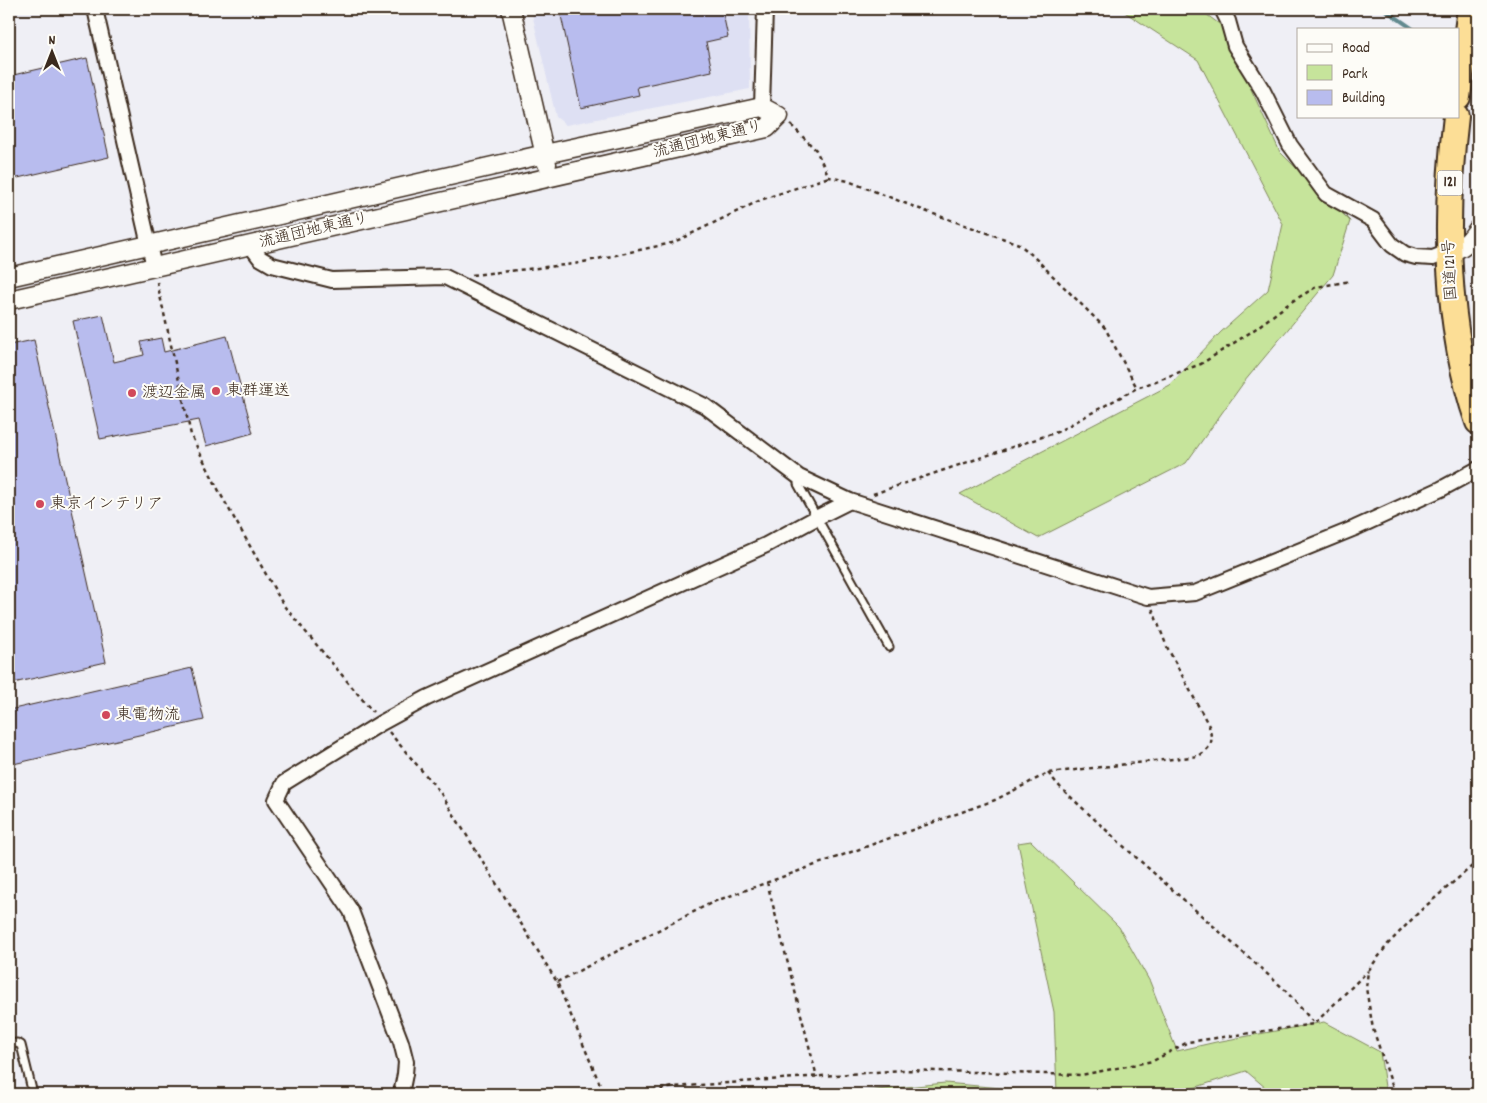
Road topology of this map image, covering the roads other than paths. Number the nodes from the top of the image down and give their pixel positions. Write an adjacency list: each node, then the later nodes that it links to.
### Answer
1 (95, 9): 12 (street)
2 (511, 9): 9 (street)
3 (765, 9): 7 (street)
4 (1222, 9): 14 (street)
5 (1470, 9): 6 (highway)
6 (1460, 82)
7 (762, 107): 9 (street, 流通団地東通り); 10 (street, 流通団地東通り)
8 (1456, 118): 14 (highway, 国道121号 / 121)
9 (545, 154): 10 (street); 12 (street, 流通団地東通り)
10 (550, 177): 13 (street, 流通団地東通り)
11 (1478, 229): 14 (street)
12 (149, 245): 15 (street); 16 (street, 流通団地東通り)
13 (250, 245): 15 (street, 流通団地東通り); 20 (street)
14 (1450, 251): 18 (highway, 国道121号 / 121)
15 (154, 267): 17 (street, 流通団地東通り)
16 (9, 276)
17 (9, 300)
18 (1478, 422)
19 (1478, 469): 21 (street)
20 (799, 477): 21 (street); 22 (lane)
21 (850, 501): 22 (street)
22 (816, 518): 23 (lane); 26 (street)
23 (889, 647)
24 (9, 1044): 25 (lane)
25 (33, 1094)
26 (401, 1094)

